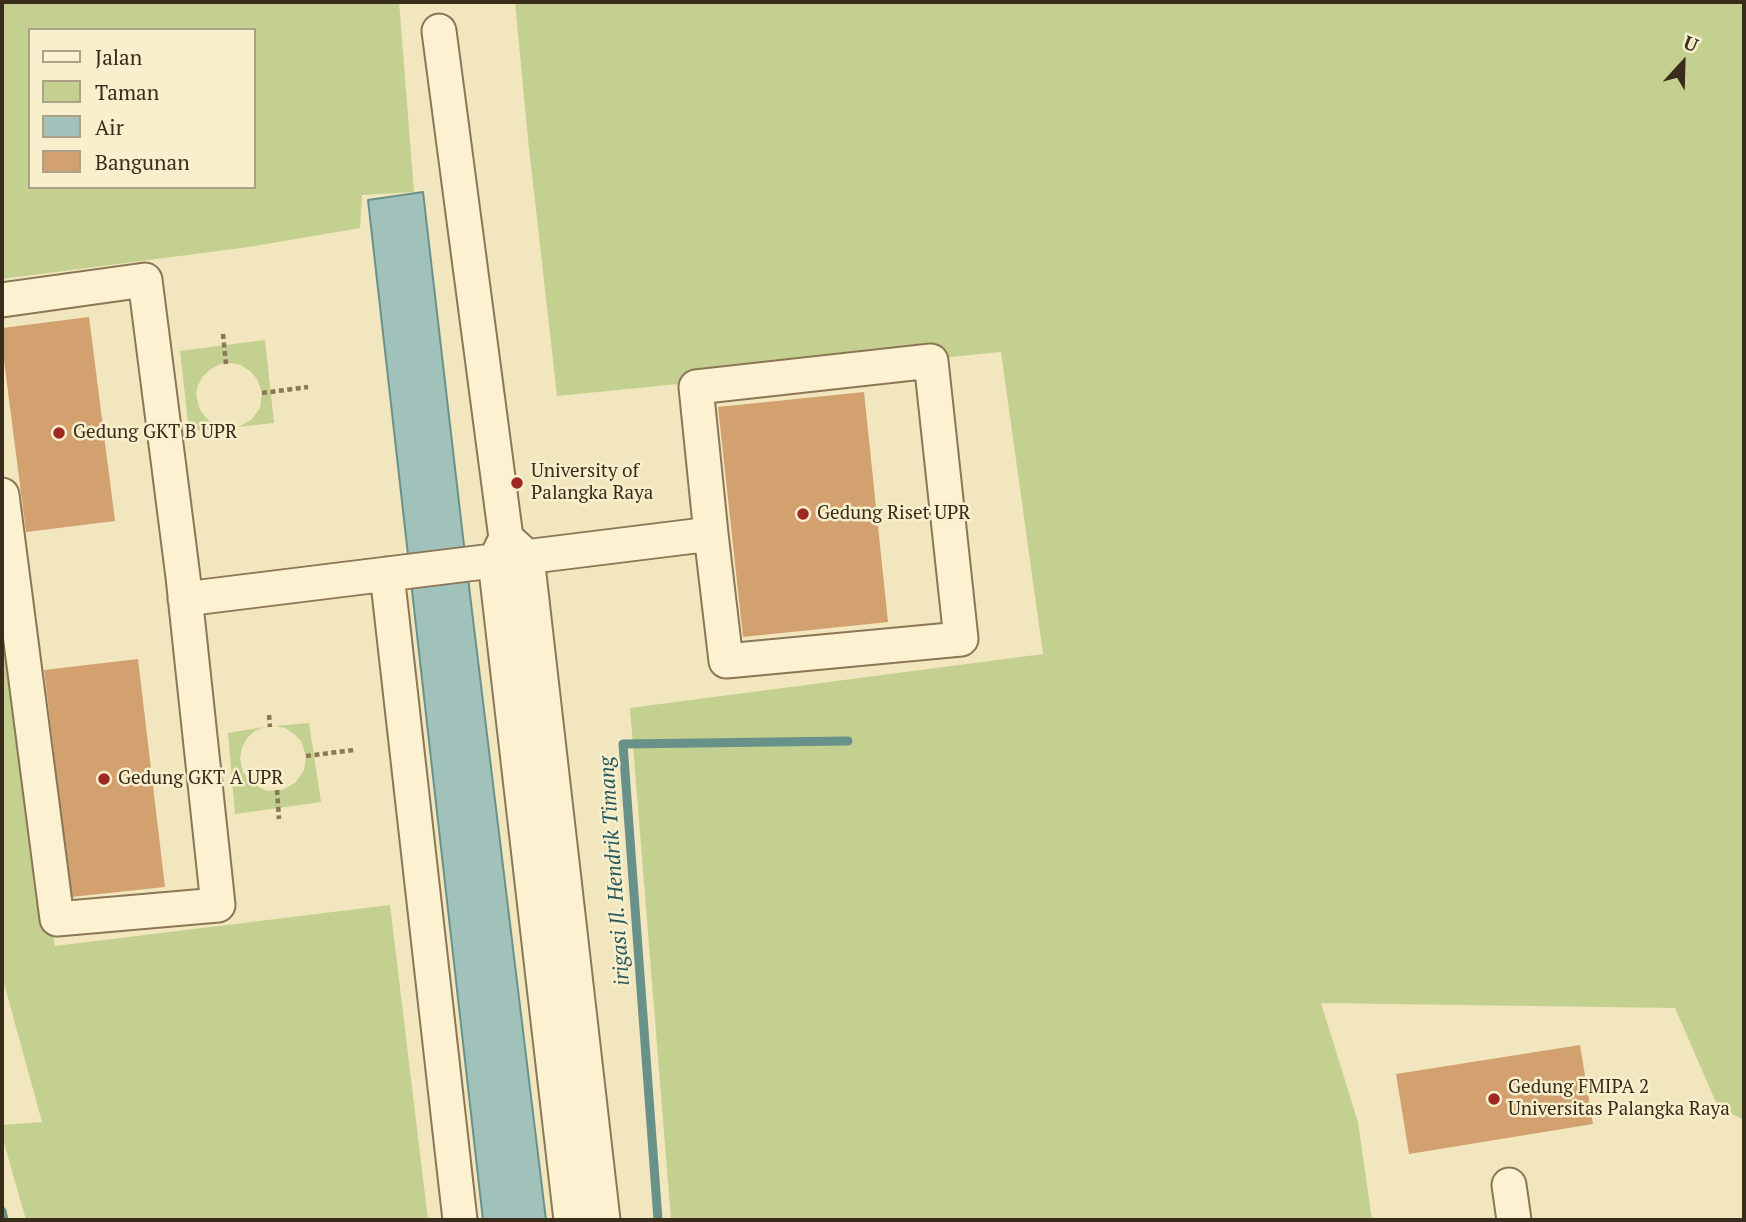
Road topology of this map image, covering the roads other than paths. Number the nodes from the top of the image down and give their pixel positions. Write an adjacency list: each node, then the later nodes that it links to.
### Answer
1 (439, 31): 5 (lane)
2 (2, 300): 7 (lane)
3 (2, 495): 7 (lane)
4 (709, 524): 4 (lane); 5 (lane)
5 (494, 553): 6 (lane); 10 (lane); 11 (lane)
6 (397, 567): 7 (lane); 9 (lane)
7 (184, 588)
8 (1509, 1185): 12 (lane)
9 (460, 1220)
10 (571, 1220)
11 (603, 1220)
12 (1514, 1220)

